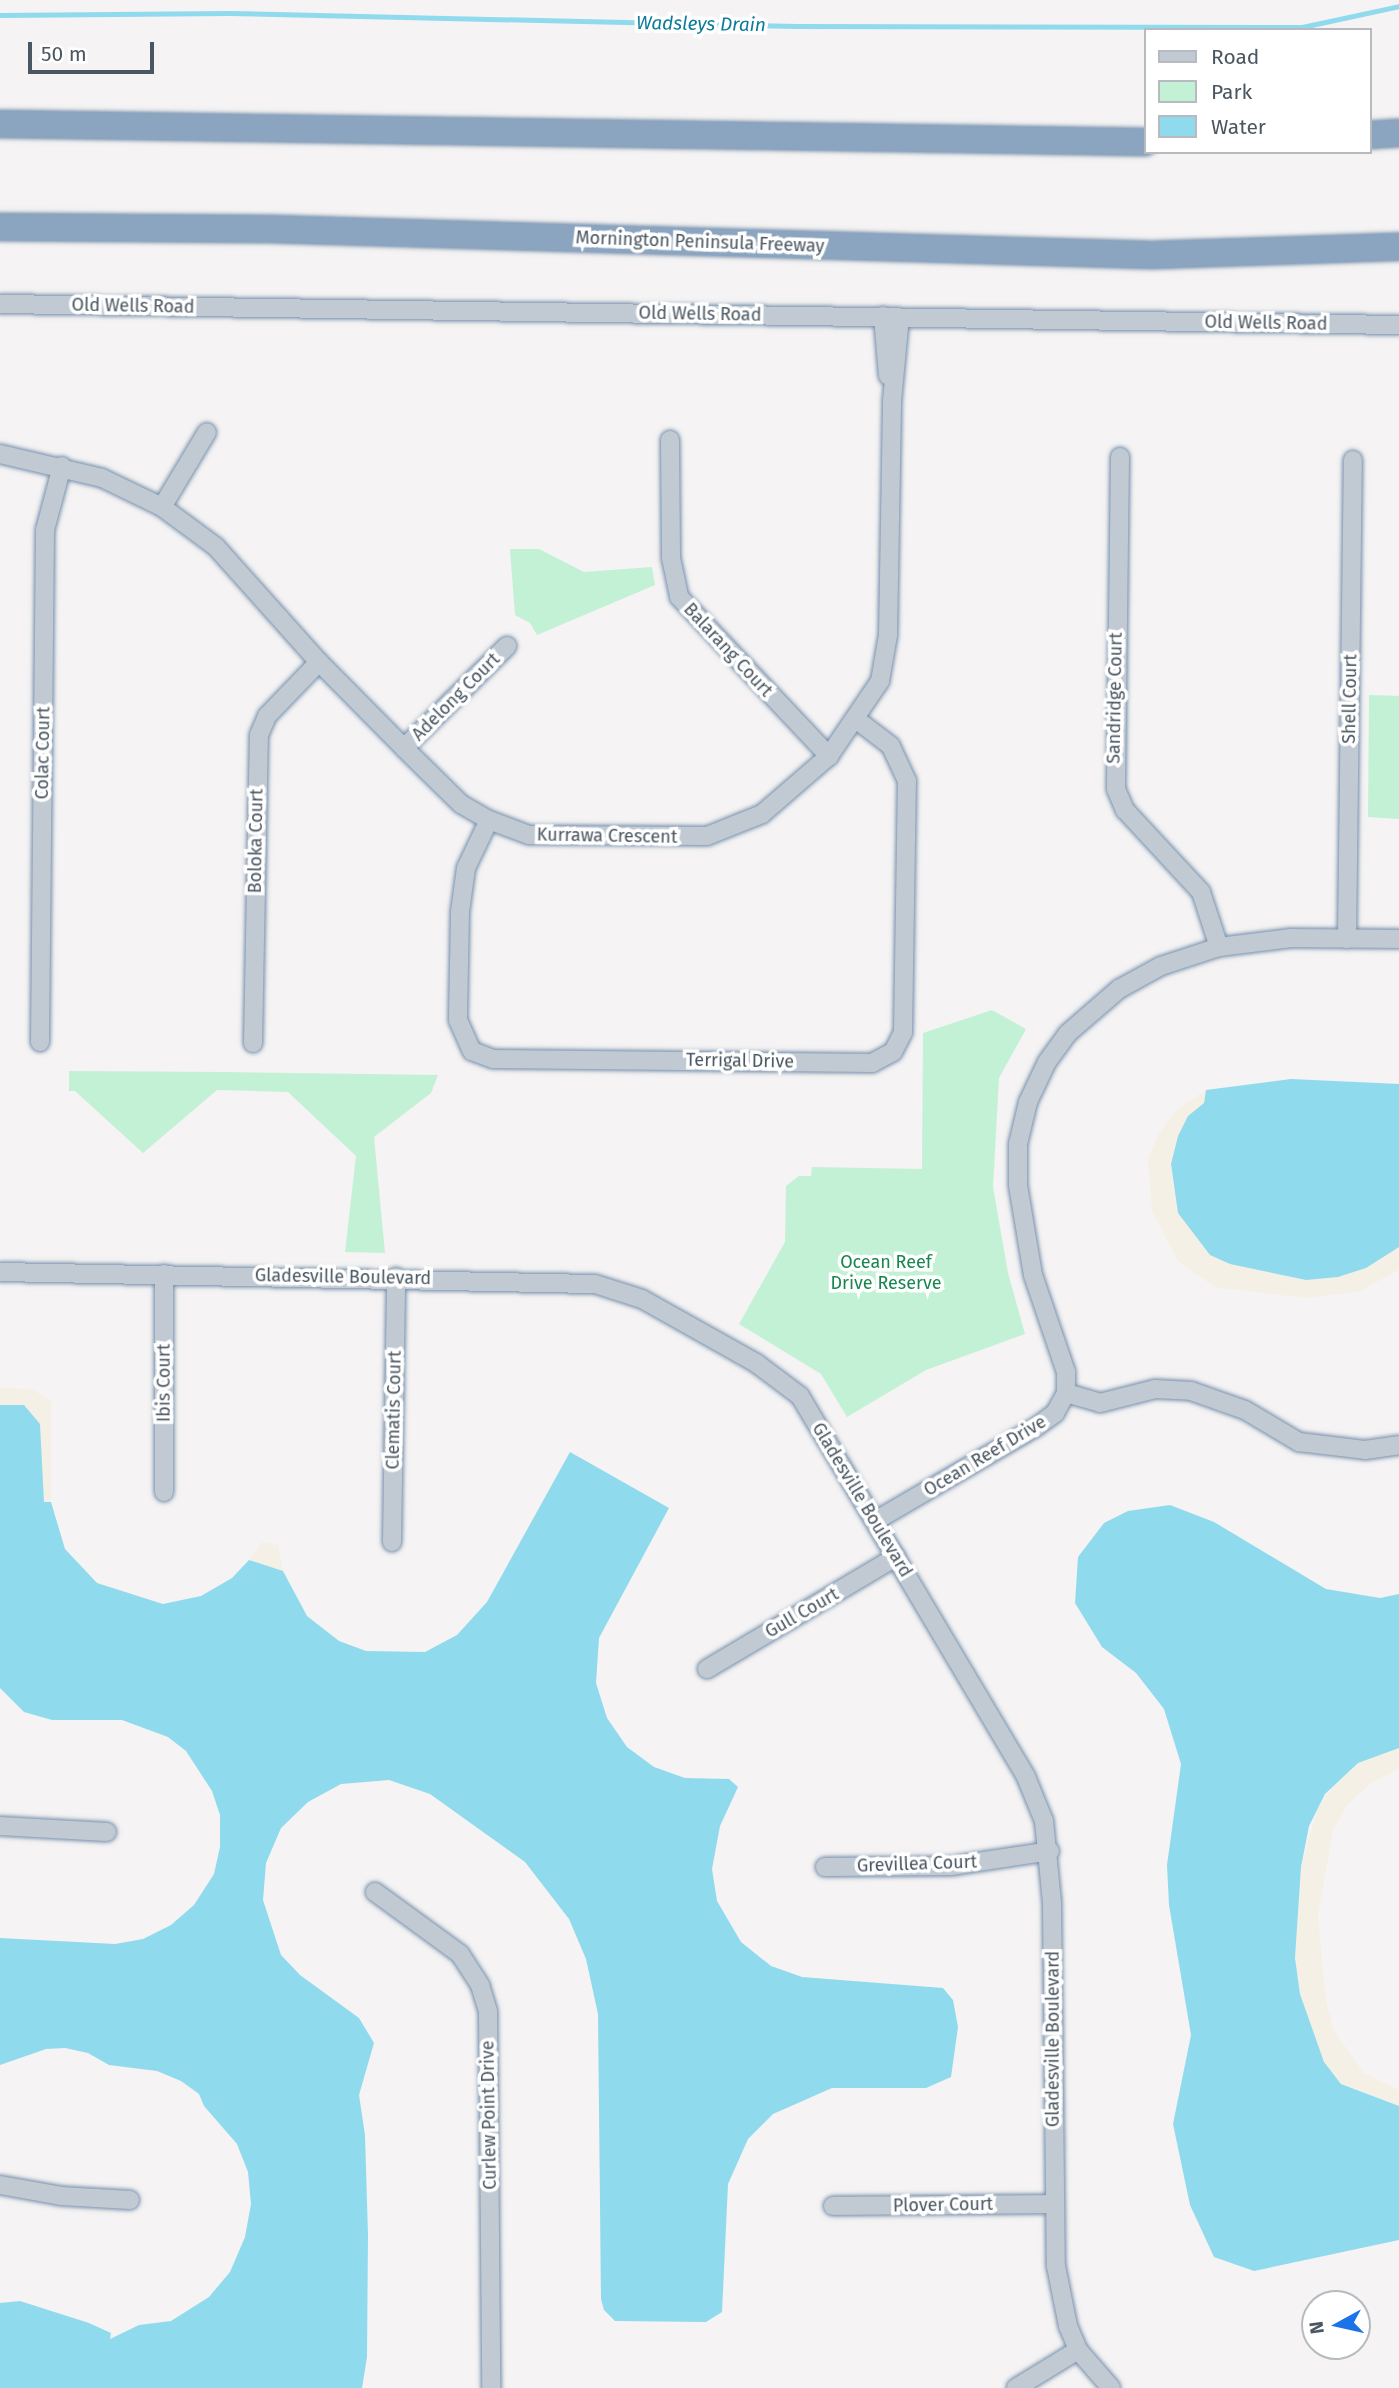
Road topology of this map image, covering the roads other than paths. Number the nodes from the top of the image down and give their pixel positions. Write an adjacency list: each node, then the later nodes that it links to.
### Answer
1 (0, 124): 4 (highway)
2 (1399, 133): 3 (highway)
3 (1371, 135)
4 (1144, 142)
5 (0, 227): 6 (highway, Mornington Peninsula Freeway)
6 (1399, 247)
7 (0, 304): 8 (street, Old Wells Road)
8 (891, 316): 9 (street, Old Wells Road); 19 (street, Kurrawa Crescent)
9 (1399, 325)
10 (207, 432): 16 (street)
11 (670, 440): 21 (street, Balarang Court)
12 (0, 454): 15 (street, Kurrawa Crescent)
13 (1119, 457): 25 (street, Sandridge Court)
14 (1353, 460): 23 (street, Shell Court)
15 (62, 467): 16 (street, Kurrawa Crescent); 26 (street, Colac Court)
16 (162, 507): 18 (street, Kurrawa Crescent)
17 (508, 646): 20 (street, Adelong Court)
18 (319, 662): 20 (street, Kurrawa Crescent); 27 (street, Boloka Court)
19 (858, 720): 21 (street, Kurrawa Crescent); 22 (street, Terrigal Drive)
20 (404, 748): 22 (street, Kurrawa Crescent)
21 (829, 756): 22 (street, Kurrawa Crescent)
22 (489, 820)
23 (1347, 939): 24 (street); 25 (street)
24 (1399, 939)
25 (1219, 947): 31 (street)
26 (40, 1042)
27 (253, 1043)
28 (0, 1272): 29 (street, Gladesville Boulevard)
29 (164, 1274): 30 (street, Gladesville Boulevard); 33 (street, Ibis Court)
30 (396, 1277): 34 (street, Gladesville Boulevard); 35 (street, Clematis Court)
31 (1066, 1393): 32 (street); 34 (street, Ocean Reef Drive)
32 (1399, 1445)
33 (164, 1492)
34 (875, 1521): 36 (street, Gladesville Boulevard)
35 (392, 1542)
36 (896, 1557): 37 (street, Gull Court); 40 (street, Gladesville Boulevard)
37 (707, 1668)
38 (0, 1826): 39 (street)
39 (107, 1832)
40 (1050, 1851): 41 (street, Grevillea Court); 45 (street, Gladesville Boulevard)
41 (825, 1867)
42 (375, 1892): 48 (street, Curlew Point Drive)
43 (0, 2185): 44 (street)
44 (130, 2200)
45 (1053, 2204): 46 (street, Plover Court); 47 (street, Gladesville Boulevard)
46 (833, 2206)
47 (1078, 2350): 49 (street); 50 (street, Gladesville Boulevard)
48 (491, 2388)
49 (1016, 2388)
50 (1111, 2388)

